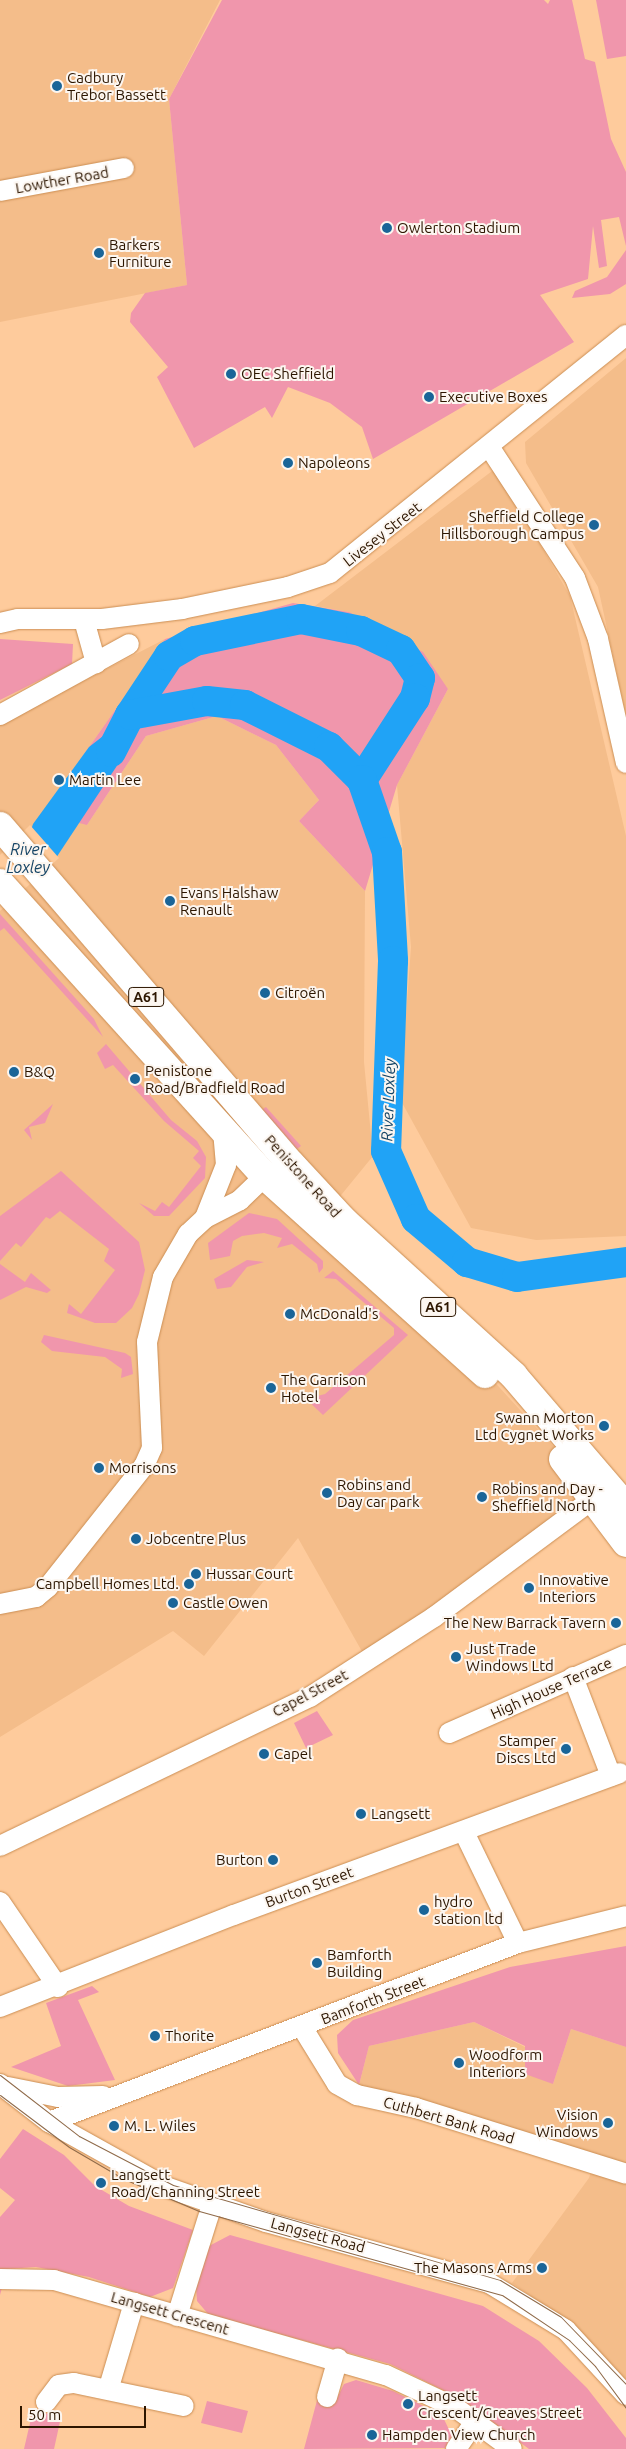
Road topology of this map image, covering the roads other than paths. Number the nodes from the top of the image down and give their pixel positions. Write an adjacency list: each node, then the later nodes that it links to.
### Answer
1 (124, 168): 2 (street, Lowther Road)
2 (0, 191)
3 (626, 335): 4 (street, Livesey Street)
4 (490, 448): 6 (street, Livesey Street); 11 (street)
5 (0, 609): 7 (street, Livesey Street)
6 (84, 620): 7 (street, Livesey Street); 9 (street)
7 (9, 621)
8 (129, 644): 9 (street)
9 (96, 663): 10 (street)
10 (0, 715)
11 (626, 763)
12 (8, 835): 14 (highway, Penistone Road / A61)
13 (7, 891): 15 (highway, Penistone Road / A61)
14 (245, 1111): 16 (highway); 19 (highway, Penistone Road / A61)
15 (223, 1129): 16 (highway, Penistone Road / A61); 17 (street)
16 (265, 1176): 17 (street); 18 (highway, Penistone Road / A61)
17 (205, 1218): 21 (street)
18 (594, 1498): 20 (highway, Penistone Road / A61); 26 (street, Capel Street)
19 (626, 1508)
20 (626, 1543)
21 (0, 1604)
22 (626, 1655): 23 (street, High House Terrace)
23 (573, 1677): 24 (street, High House Terrace); 25 (street, Burton Street)
24 (448, 1732)
25 (464, 1832): 29 (street); 30 (street, Burton Street)
26 (0, 1846)
27 (0, 1903): 30 (street)
28 (626, 1916): 29 (street, Bamforth Street)
29 (518, 1943): 32 (street, Bamforth Street)
30 (58, 1987): 31 (street, Burton Street)
31 (0, 2007)
32 (302, 2027): 34 (street, Bamforth Street); 36 (street, Cuthbert Bank Road)
33 (1, 2084): 34 (street, Bamforth Street); 35 (street, Langsett Road)
34 (122, 2093): 35 (street, Bamforth Street)
35 (49, 2122): 37 (street, Langsett Road)
36 (626, 2174)
37 (212, 2205): 40 (street); 43 (street, Langsett Road)
38 (0, 2279): 39 (street, Langsett Crescent)
39 (134, 2303): 40 (street, Langsett Crescent); 42 (street)
40 (177, 2316): 41 (street, Langsett Crescent)
41 (338, 2359): 44 (street); 47 (street, Langsett Crescent)
42 (109, 2387): 45 (street); 46 (street)
43 (626, 2394)
44 (327, 2397)
45 (46, 2402)
46 (184, 2406)
47 (476, 2420): 48 (street); 49 (street, Langsett Crescent)
48 (456, 2449)
49 (512, 2449)

